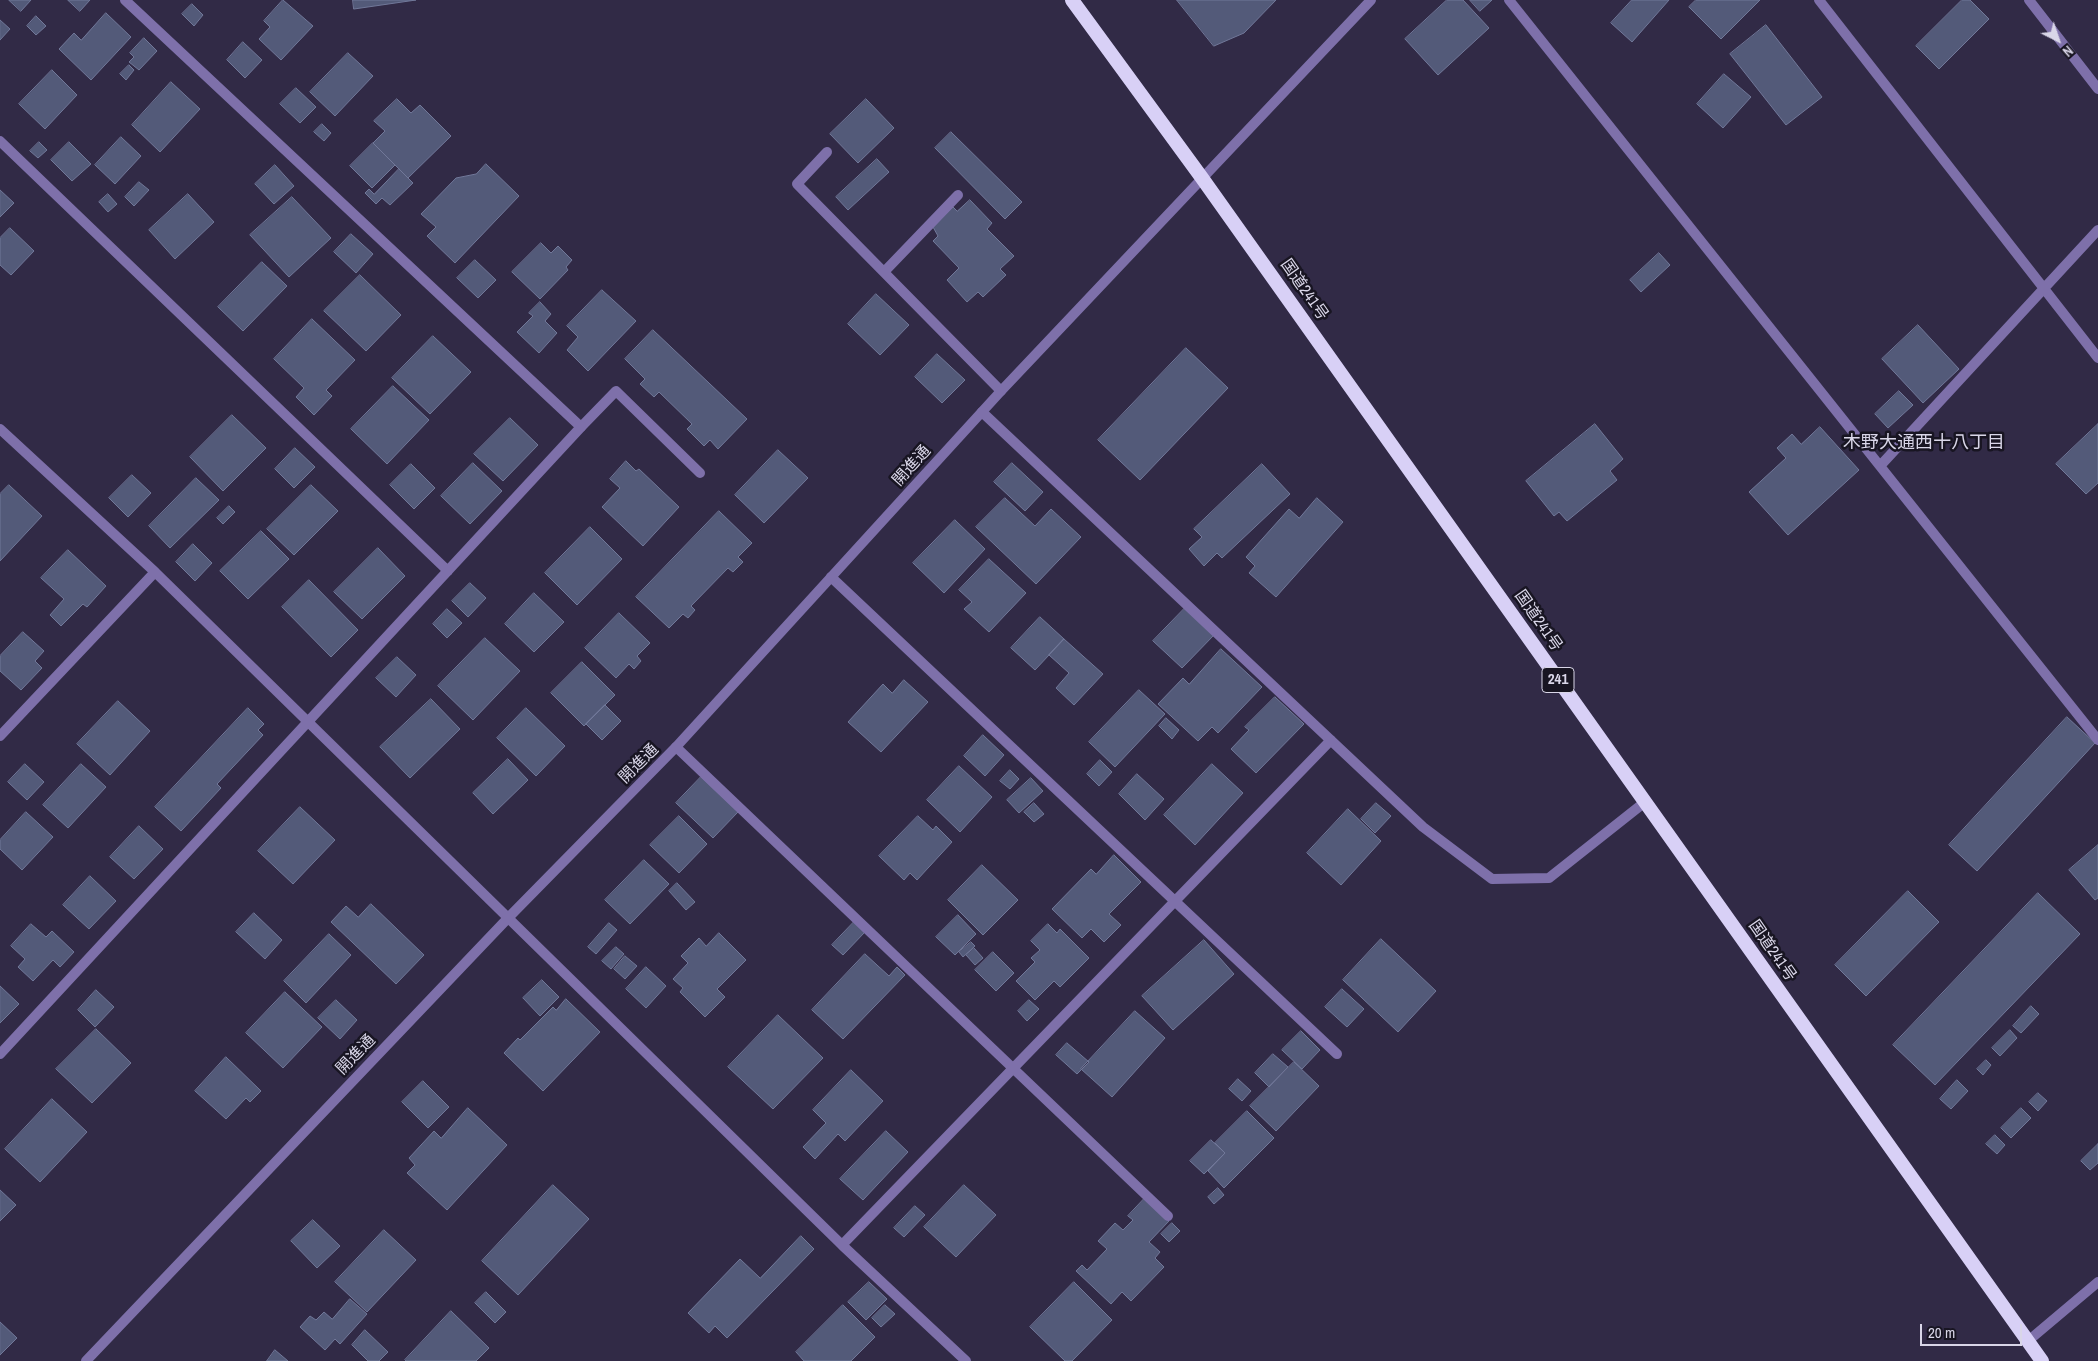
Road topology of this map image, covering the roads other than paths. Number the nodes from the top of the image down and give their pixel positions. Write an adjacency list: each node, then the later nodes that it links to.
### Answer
1 (125, 0): 18 (street)
2 (1072, 0): 10 (highway, 国道241号 / 241)
3 (1371, 0): 10 (street, 開進通)
4 (1509, 0): 20 (street)
5 (1819, 0): 14 (street)
6 (2029, 0): 7 (street)
7 (2098, 89)
8 (0, 141): 22 (street)
9 (827, 152): 13 (street)
10 (1202, 178): 16 (street, 開進通); 30 (highway, 国道241号 / 241)
11 (958, 195): 13 (street)
12 (2098, 230): 14 (street)
13 (884, 272): 16 (street)
14 (2044, 288): 15 (street); 20 (street)
15 (2098, 358)
16 (1001, 391): 17 (street, 開進通)
17 (982, 412): 24 (street, 開進通); 27 (street)
18 (581, 427): 21 (street); 22 (street)
19 (0, 429): 23 (street)
20 (1880, 466): 28 (street)
21 (700, 473)
22 (448, 571): 25 (street)
23 (154, 572): 25 (street); 26 (street)
24 (831, 577): 29 (street, 開進通); 31 (street)
25 (307, 721): 32 (street); 33 (street)
26 (0, 736)
27 (1331, 740): 30 (street); 31 (street)
28 (2098, 740)
29 (676, 747): 32 (street, 開進通); 35 (street)
30 (1645, 802): 39 (highway, 国道241号 / 241)
31 (1175, 901): 34 (street); 35 (street)
32 (508, 917): 37 (street); 40 (street, 開進通)
33 (0, 1054)
34 (1337, 1054)
35 (1013, 1068): 36 (street); 37 (street)
36 (1168, 1216)
37 (842, 1245): 41 (street)
38 (2098, 1282): 39 (street)
39 (2028, 1341): 42 (highway, 国道241号 / 241)
40 (86, 1361)
41 (966, 1361)
42 (2042, 1361)

